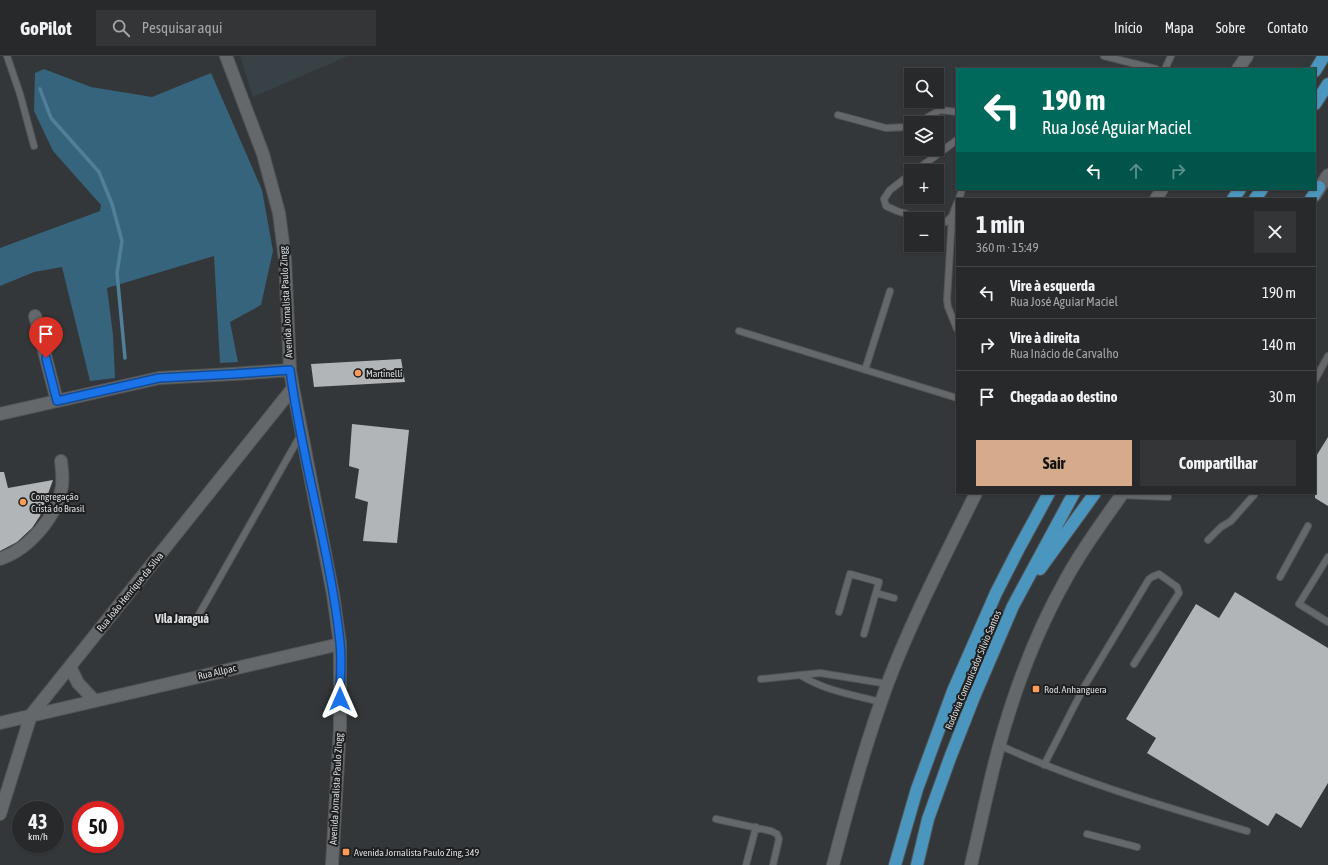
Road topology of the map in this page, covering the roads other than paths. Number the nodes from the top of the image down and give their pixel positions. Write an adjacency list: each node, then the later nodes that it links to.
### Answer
1 (7, 56): 18 (lane)
2 (226, 56): 33 (main road, Avenida Jornalista Paulo Zingg)
3 (1104, 56): 7 (lane)
4 (1170, 56): 8 (lane)
5 (1247, 56): 9 (main road)
6 (1324, 56): 10 (highway)
7 (1152, 68)
8 (1165, 68)
9 (1239, 68)
10 (1316, 69)
11 (1328, 84): 12 (highway)
12 (1316, 102)
13 (956, 112): 15 (lane)
14 (838, 115): 16 (lane)
15 (930, 116)
16 (904, 128)
17 (956, 141): 19 (lane)
18 (34, 146)
19 (924, 164)
20 (1328, 174): 22 (main road)
21 (904, 179): 25 (lane)
22 (1319, 187): 23 (highway)
23 (1313, 198)
24 (956, 206): 26 (lane)
25 (904, 213)
26 (952, 216): 27 (lane); 30 (lane)
27 (944, 222)
28 (890, 291): 34 (lane)
29 (35, 316): 38 (main road)
30 (956, 327)
31 (739, 331): 34 (lane)
32 (1328, 356): 35 (lane)
33 (290, 370): 36 (main road, Avenida Jornalista Paulo Zingg); 38 (main road)
34 (865, 370): 37 (lane)
35 (1316, 378)
36 (293, 388): 40 (main road, Avenida Jornalista Paulo Zingg); 63 (main road, Rua João Henrique da Silva)
37 (956, 398)
38 (57, 401): 39 (main road)
39 (0, 414)
40 (301, 434): 58 (lane); 61 (main road, Avenida Jornalista Paulo Zingg)
41 (61, 461): 52 (main road)
42 (976, 494): 66 (main road)
43 (1048, 494): 83 (highway, Rodovia Comunicador Silvio Santos)
44 (1073, 494): 56 (highway, Rodovia Comunicador Silvio Santos)
45 (1094, 494): 56 (highway)
46 (1122, 494): 47 (lane); 71 (main road)
47 (1166, 494)
48 (1254, 495): 50 (lane)
49 (1308, 526): 53 (lane)
50 (1208, 540)
51 (1328, 556): 59 (lane)
52 (0, 559)
53 (1280, 577)
54 (876, 593): 55 (lane); 57 (lane); 60 (lane)
55 (894, 598)
56 (1013, 606): 84 (highway, Rodovia Comunicador Silvio Santos)
57 (839, 612)
58 (197, 618)
59 (1328, 622)
60 (864, 634)
61 (340, 644): 67 (main road, Rua Allpac); 79 (main road, Avenida Jornalista Paulo Zingg)
62 (1134, 664): 72 (lane)
63 (70, 667): 67 (main road); 69 (main road, Rua João Henrique da Silva)
64 (800, 675): 65 (lane); 66 (lane); 68 (lane)
65 (761, 679)
66 (888, 684): 68 (main road)
67 (94, 700): 69 (main road, Rua Allpac)
68 (881, 702): 82 (main road)
69 (31, 715): 70 (main road, Rua Allpac); 73 (main road, Rua João Henrique da Silva)
70 (0, 723)
71 (999, 745): 72 (lane); 85 (main road)
72 (1044, 765): 76 (lane)
73 (0, 814)
74 (716, 819): 75 (lane)
75 (756, 827): 80 (lane); 81 (lane)
76 (1247, 831)
77 (1087, 834): 78 (lane)
78 (1137, 848)
79 (332, 865)
80 (746, 865)
81 (773, 865)
82 (833, 865)
83 (896, 865)
84 (917, 865)
85 (971, 865)

